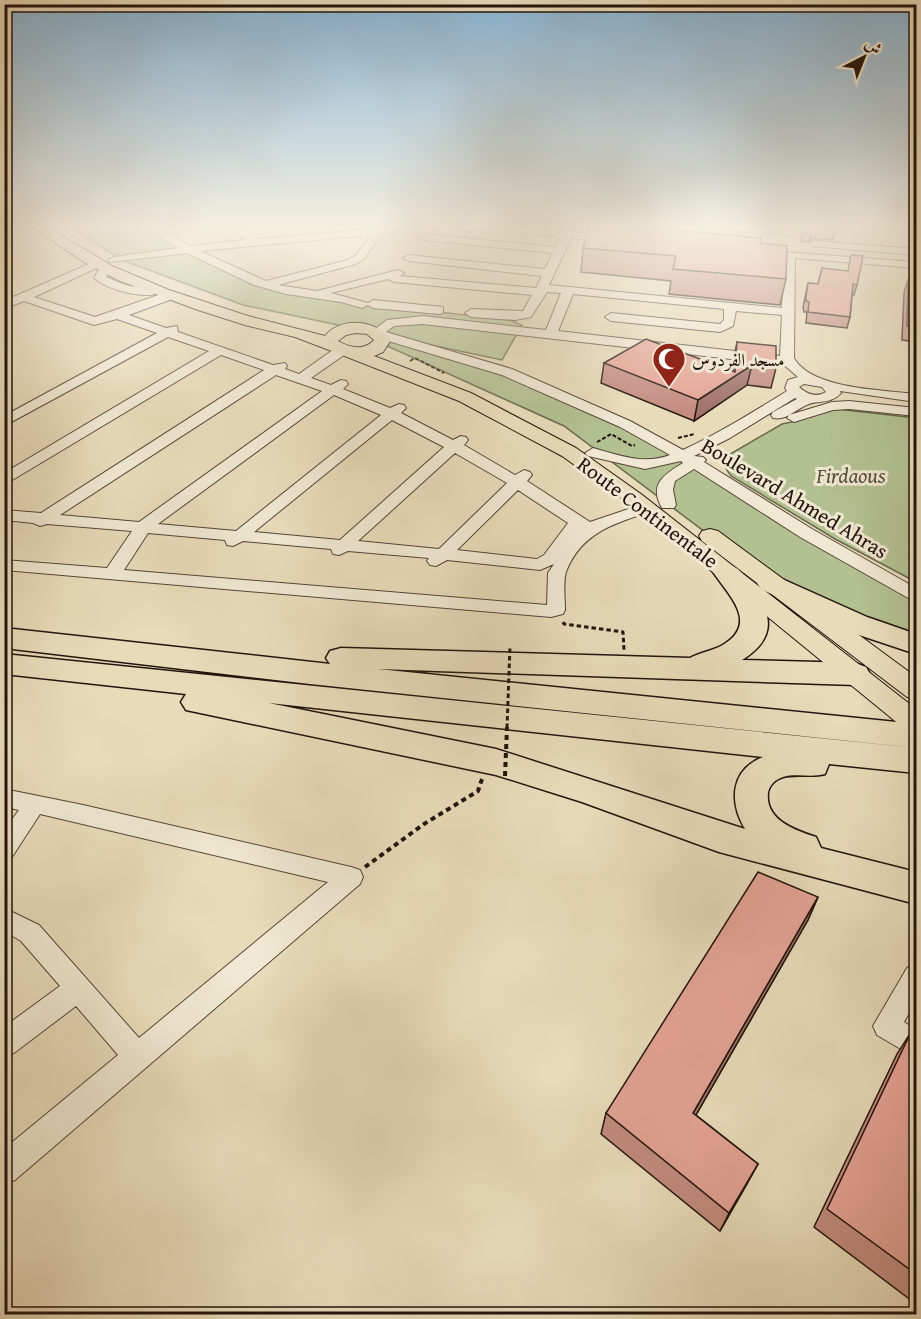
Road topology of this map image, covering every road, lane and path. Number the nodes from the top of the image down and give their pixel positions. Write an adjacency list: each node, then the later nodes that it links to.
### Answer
1 (50, 289): 14 (street)
2 (151, 289): 11 (main road, Route Continentale)
3 (170, 289): 25 (main road, Route Continentale)
4 (281, 289): 12 (street)
5 (340, 289): 12 (street)
6 (386, 289): 15 (street)
7 (527, 289): 9 (street)
8 (790, 289): 19 (street)
9 (542, 290): 10 (street); 16 (street)
10 (568, 291): 13 (street); 26 (street)
11 (164, 292): 20 (street); 29 (main road, Route Continentale)
12 (311, 295): 15 (street)
13 (612, 296): 18 (street); 21 (street)
14 (23, 297): 17 (street); 20 (street)
15 (367, 304): 16 (street); 25 (street)
16 (395, 305): 22 (street)
17 (4, 306)
18 (730, 307): 19 (street); 21 (street)
19 (787, 312): 31 (street)
20 (124, 313): 24 (street)
21 (611, 317): 27 (street)
22 (423, 320): 23 (street); 25 (street)
23 (437, 321): 26 (street); 28 (street)
24 (172, 330): 30 (street); 32 (street); 44 (street)
25 (367, 333): 28 (street, Boulevard Ahmed Ahras); 29 (main road); 29 (main road); 48 (main road, Route Continentale)
26 (550, 336): 27 (street)
27 (605, 341): 31 (street)
28 (409, 343): 46 (street, Boulevard Ahmed Ahras)
29 (341, 349): 33 (street); 52 (main road, Route Continentale)
30 (219, 351): 32 (street); 51 (street)
31 (781, 360): 34 (street); 36 (street)
32 (278, 366): 33 (street); 55 (street)
33 (304, 376): 35 (street)
34 (809, 379): 36 (street); 37 (street)
35 (338, 387): 41 (street); 57 (street)
36 (794, 387): 39 (street); 49 (street)
37 (828, 391): 38 (street); 39 (street); 40 (street)
38 (916, 398)
39 (810, 399): 43 (street)
40 (916, 406)
41 (395, 411): 47 (street); 58 (street)
42 (916, 412): 43 (street)
43 (773, 418): 49 (street)
44 (4, 422)
45 (696, 433): 46 (path)
46 (659, 442): 49 (street, Boulevard Ahmed Ahras)
47 (458, 443): 50 (street); 59 (street)
48 (593, 453): 49 (street); 53 (main road, Route Continentale)
49 (688, 458): 53 (street); 66 (street, Boulevard Ahmed Ahras)
50 (521, 478): 54 (street); 60 (street)
51 (4, 480)
52 (640, 503): 54 (street); 63 (main road, Route Continentale)
53 (668, 506): 65 (main road, Route Continentale)
54 (588, 522): 62 (street)
55 (37, 523): 56 (street); 57 (street)
56 (5, 524)
57 (139, 532): 58 (street); 64 (street)
58 (233, 541): 59 (street)
59 (339, 550): 60 (street)
60 (437, 559): 62 (street)
61 (4, 565): 64 (street)
62 (552, 568): 67 (street)
63 (726, 572): 74 (highway); 75 (main road, Route Continentale)
64 (112, 574): 67 (street)
65 (771, 583): 69 (highway); 76 (main road, Route Continentale)
66 (916, 596)
67 (556, 610): 73 (path)
68 (4, 638): 71 (highway)
69 (916, 644)
70 (510, 646): 81 (path, bridge)
71 (79, 659): 72 (highway); 73 (highway); 78 (highway); 79 (highway); 88 (highway)
72 (4, 664)
73 (626, 666): 74 (highway)
74 (686, 668): 75 (highway)
75 (855, 674): 77 (main road, Route Continentale)
76 (916, 690)
77 (916, 723)
78 (916, 736)
79 (874, 757): 80 (highway); 86 (highway)
80 (916, 762)
81 (505, 776)
82 (478, 791): 87 (path)
83 (4, 798): 84 (street)
84 (35, 804): 85 (street); 87 (street)
85 (4, 850)
86 (916, 874)
87 (351, 877): 94 (street)
88 (916, 888)
89 (5, 920): 91 (street)
90 (916, 976): 93 (street)
91 (77, 989): 92 (street); 94 (street)
92 (4, 1044)
93 (916, 1045)
94 (138, 1058): 95 (street)
95 (4, 1168)

